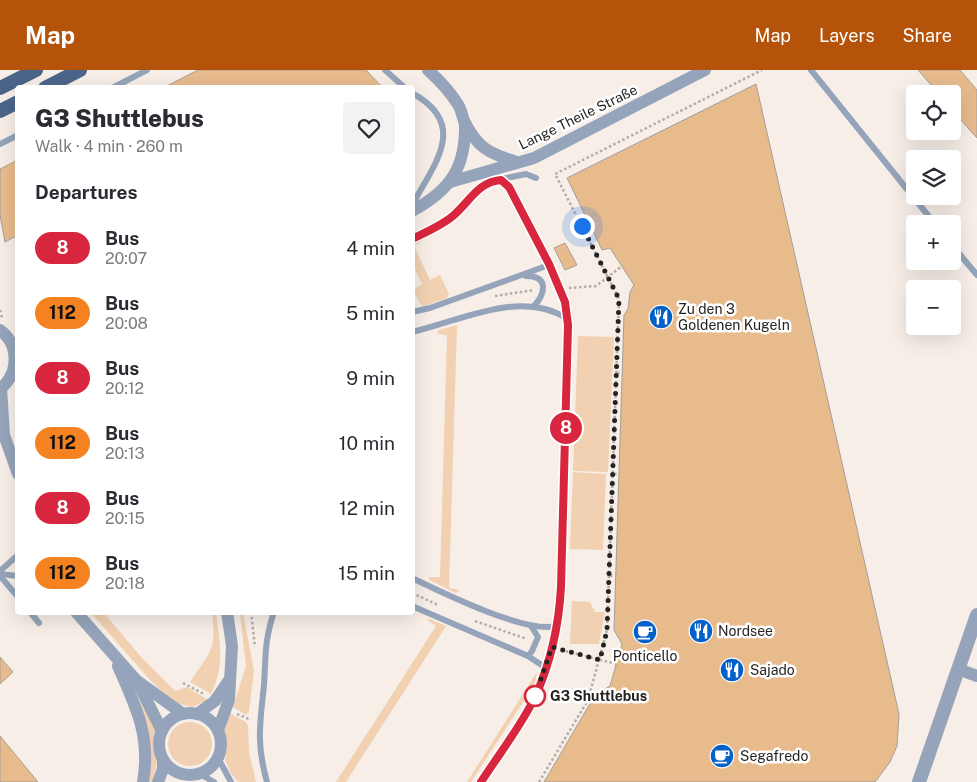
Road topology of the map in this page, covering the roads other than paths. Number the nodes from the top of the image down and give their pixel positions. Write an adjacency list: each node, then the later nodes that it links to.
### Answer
1 (36, 70): 11 (main road)
2 (80, 70): 8 (main road)
3 (147, 70): 9 (lane)
4 (384, 70): 10 (lane)
5 (428, 70): 15 (street)
6 (704, 70): 18 (street, Lange Theile Straße)
7 (811, 70): 24 (lane)
8 (51, 85)
9 (118, 85)
10 (402, 85)
11 (0, 88)
12 (415, 95): 22 (lane)
13 (15, 103): 14 (main road)
14 (0, 110)
15 (465, 122): 18 (street); 21 (street)
16 (15, 136): 17 (lane)
17 (0, 144)
18 (516, 162): 21 (street, Lange Theile Straße)
19 (536, 178): 20 (lane)
20 (501, 180): 25 (lane); 27 (lane)
21 (450, 182): 23 (street)
22 (415, 200)
23 (415, 209)
24 (928, 215)
25 (415, 237)
26 (961, 256): 28 (lane)
27 (549, 264): 29 (lane); 32 (lane)
28 (977, 275)
29 (522, 276): 30 (lane); 31 (lane)
30 (533, 307): 32 (lane); 34 (lane)
31 (415, 311)
32 (566, 318): 53 (lane)
33 (0, 330): 35 (street)
34 (415, 331)
35 (15, 348)
36 (15, 372): 37 (street)
37 (1, 388): 38 (street)
38 (2, 433): 39 (street)
39 (15, 466)
40 (15, 559): 41 (lane)
41 (0, 574): 42 (lane); 44 (lane)
42 (15, 576)
43 (415, 579): 52 (lane)
44 (15, 593)
45 (415, 607): 54 (lane)
46 (32, 615): 51 (lane)
47 (78, 615): 55 (street)
48 (228, 615): 59 (street)
49 (273, 615): 73 (lane)
50 (977, 615): 57 (street)
51 (39, 623)
52 (531, 626): 53 (lane); 54 (lane)
53 (557, 626): 56 (lane)
54 (528, 656): 56 (lane)
55 (114, 657): 60 (street); 69 (street)
56 (546, 668): 74 (lane)
57 (958, 669): 58 (street); 75 (street)
58 (977, 676)
59 (230, 679): 62 (street); 63 (street)
60 (136, 680): 61 (street); 64 (street)
61 (183, 714): 62 (street); 64 (street)
62 (197, 714): 63 (street)
63 (218, 730): 65 (street)
64 (162, 731): 66 (street)
65 (218, 758): 67 (street); 72 (lane)
66 (163, 760): 68 (street); 70 (street)
67 (200, 774): 68 (street); 71 (lane)
68 (183, 779)
69 (143, 782)
70 (158, 782)
71 (214, 782)
72 (231, 782)
73 (267, 782)
74 (481, 782)
75 (919, 782)

